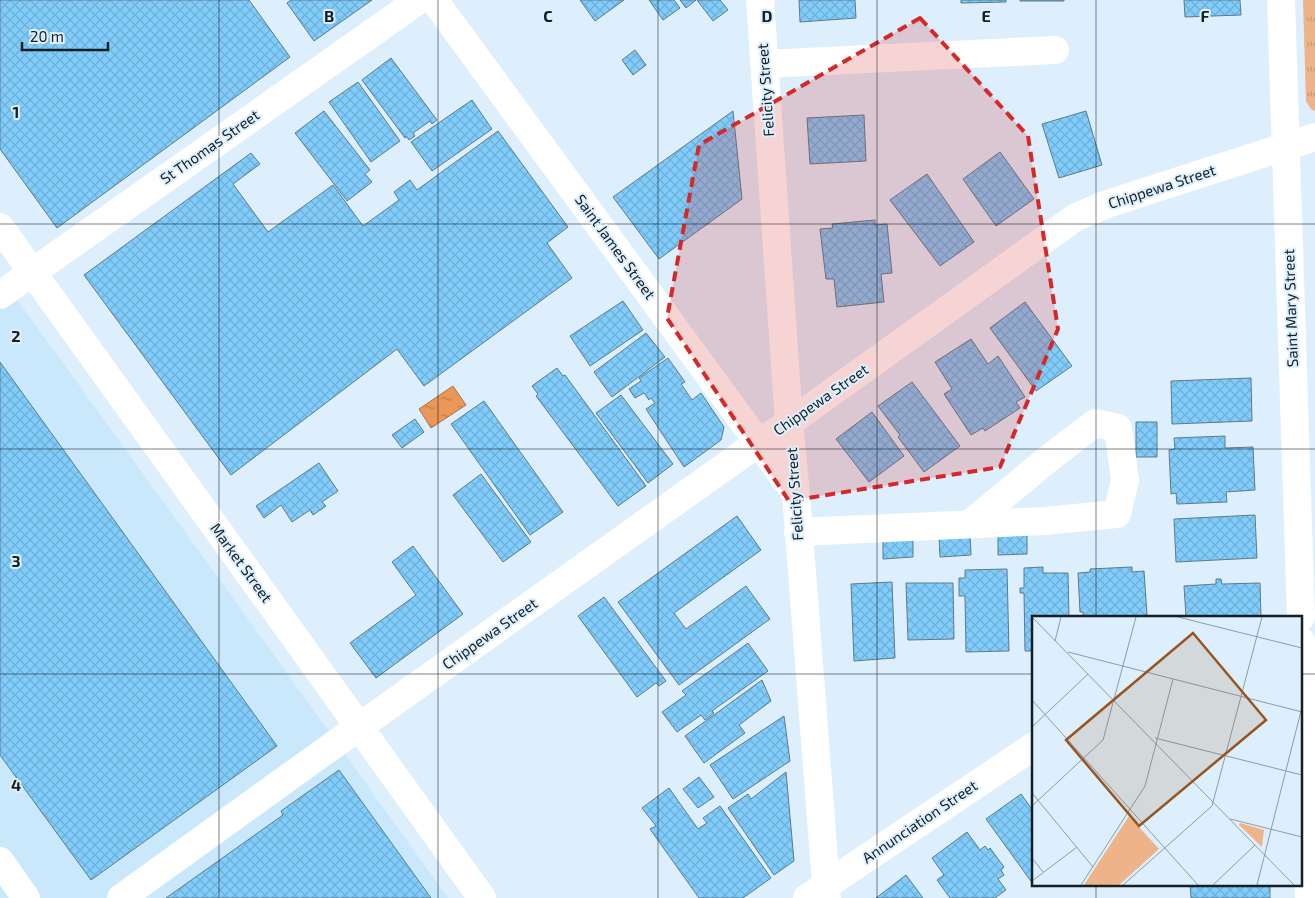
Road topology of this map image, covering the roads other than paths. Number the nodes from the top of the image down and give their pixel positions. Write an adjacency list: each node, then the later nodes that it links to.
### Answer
1 (419, 0): 10 (street, St Thomas Street)
2 (434, 0): 13 (street, Saint James Street)
3 (760, 0): 6 (street, Felicity Street)
4 (1281, 0): 8 (street, Saint Mary Street)
5 (1055, 50): 6 (street)
6 (764, 64): 12 (street, Felicity Street)
7 (1315, 137): 8 (street, Chippewa Street)
8 (1286, 146): 12 (street, Chippewa Street); 17 (street, Saint Mary Street)
9 (0, 227): 10 (street, Market Street)
10 (32, 272): 11 (street, St Thomas Street); 20 (street, Market Street)
11 (0, 295)
12 (789, 423): 13 (street, Chippewa Street); 14 (street, Felicity Street)
13 (758, 443): 14 (street, Saint James Street); 20 (street, Chippewa Street)
14 (796, 494): 16 (street, Felicity Street)
15 (970, 524): 15 (street); 16 (street)
16 (798, 532): 23 (street, Felicity Street)
17 (1300, 616)
18 (1302, 649): 19 (street)
19 (1306, 680): 27 (street)
20 (359, 727): 25 (street, Chippewa Street); 26 (street, Market Street)
21 (1032, 747): 23 (street, Annunciation Street)
22 (0, 861): 24 (street)
23 (820, 893)
24 (26, 898)
25 (121, 898)
26 (482, 898)
27 (1309, 898)

